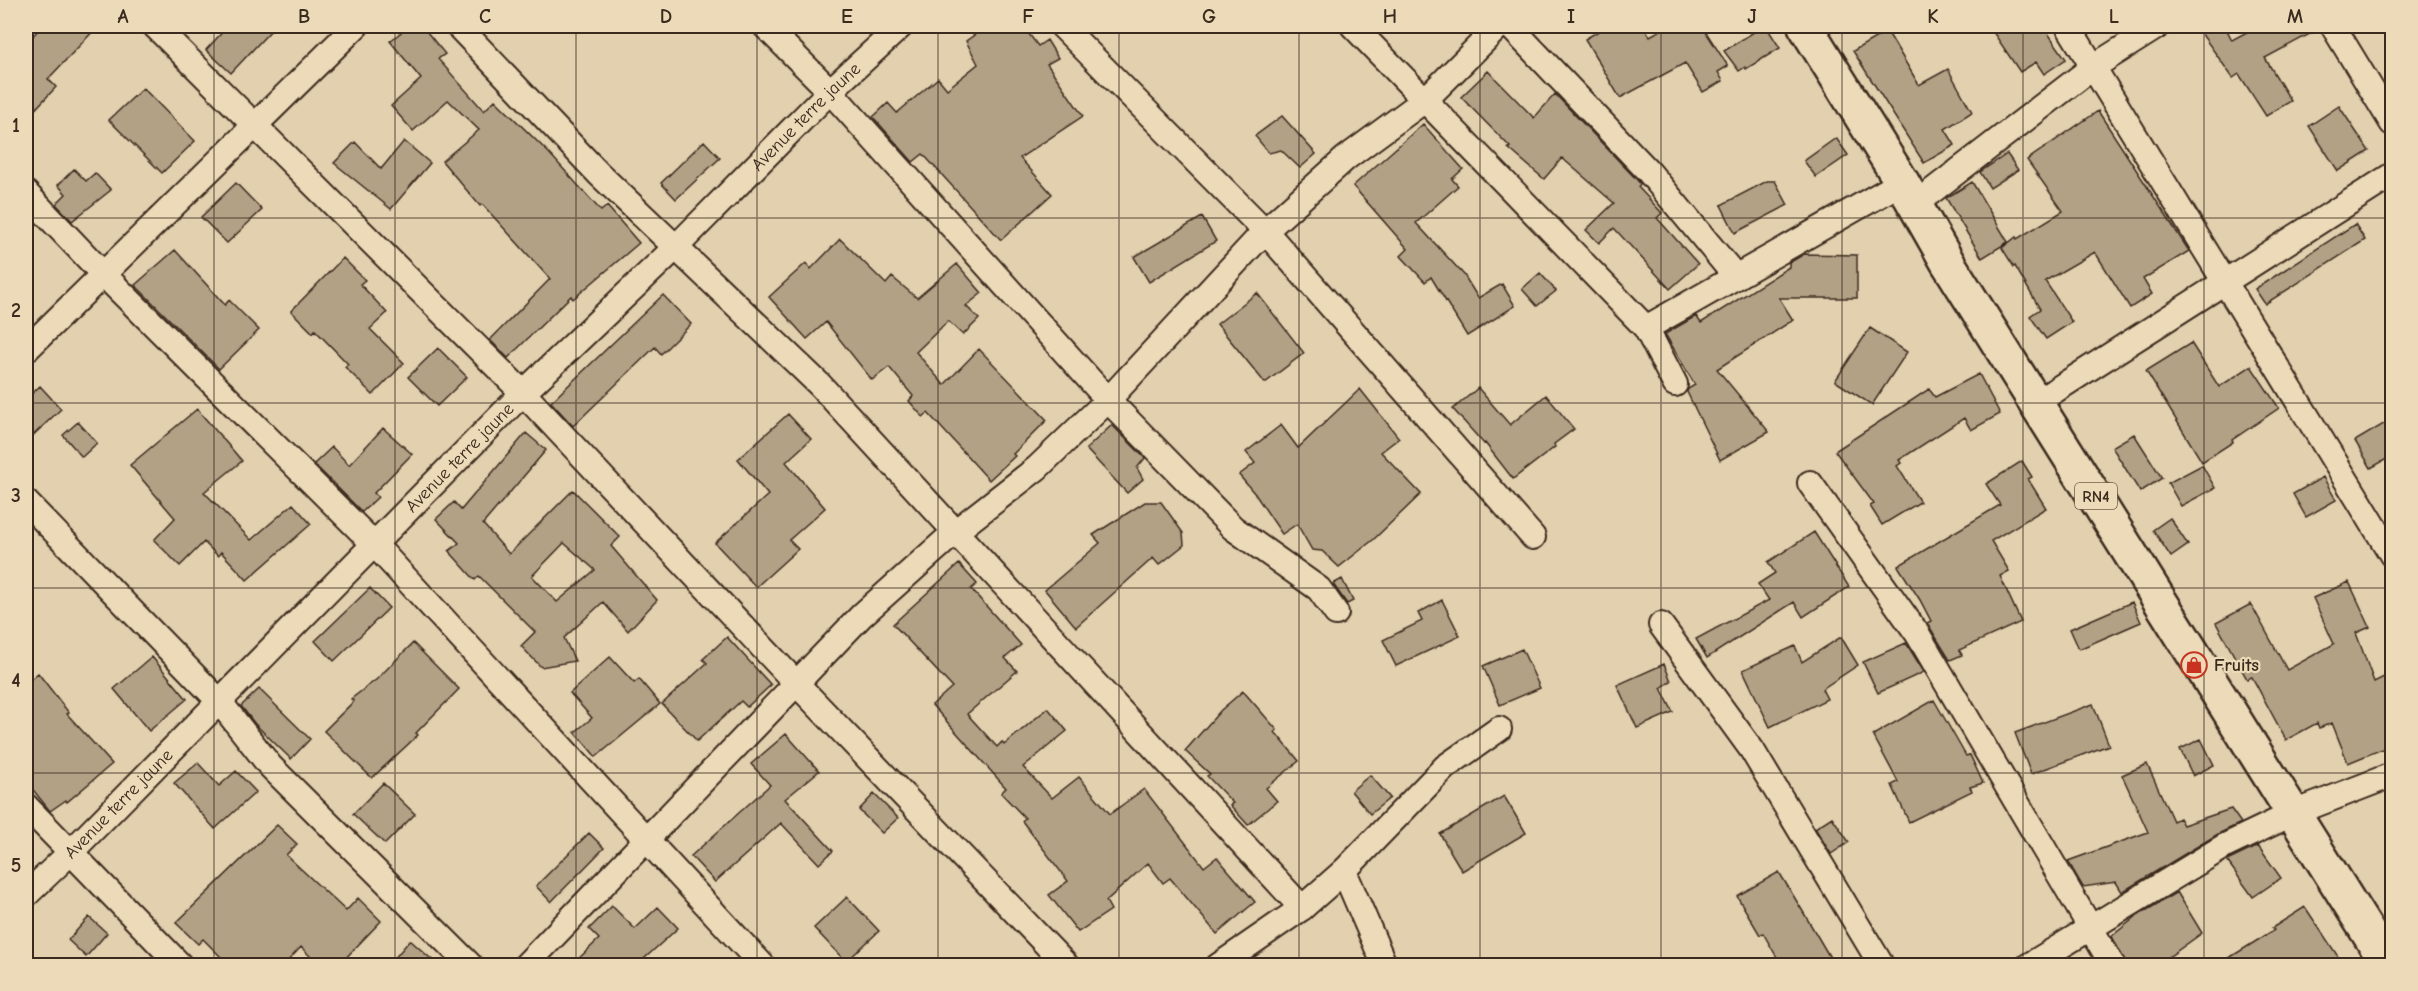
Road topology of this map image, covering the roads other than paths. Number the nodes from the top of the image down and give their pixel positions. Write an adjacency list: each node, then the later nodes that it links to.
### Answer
1 (155, 26): 18 (street)
2 (356, 26): 18 (street)
3 (458, 26): 23 (street)
4 (765, 26): 15 (street)
5 (901, 26): 15 (street, Avenue terre jaune)
6 (1062, 26): 22 (street)
7 (1353, 26): 16 (street)
8 (1499, 26): 16 (street)
9 (1510, 26): 25 (street)
10 (1805, 26): 21 (highway, RN4)
11 (2068, 26): 14 (street)
12 (2158, 26): 14 (street)
13 (2333, 26): 17 (street)
14 (2093, 67): 21 (street); 26 (street)
15 (830, 92): 23 (street, Avenue terre jaune); 31 (street)
16 (1426, 99): 22 (street); 27 (street)
17 (2392, 123)
18 (255, 125): 24 (street); 30 (street)
19 (2392, 175): 26 (street)
20 (26, 193): 24 (street)
21 (1908, 193): 25 (street); 32 (highway, RN4)
22 (1265, 231): 31 (street); 36 (street)
23 (676, 247): 30 (street, Avenue terre jaune); 35 (street)
24 (103, 274): 28 (street); 37 (street)
25 (1736, 277): 27 (street)
26 (2225, 284): 32 (street); 38 (street)
27 (1646, 328): 29 (street)
28 (26, 350)
29 (1675, 384)
30 (523, 393): 37 (street, Avenue terre jaune); 41 (street)
31 (1108, 400): 35 (street); 39 (street)
32 (2037, 402): 46 (highway, RN4)
33 (1810, 483): 52 (street)
34 (26, 502): 42 (street)
35 (955, 532): 41 (street); 51 (street)
36 (1533, 537)
37 (375, 545): 42 (street, Avenue terre jaune); 47 (street)
38 (2392, 555)
39 (1336, 613)
40 (1661, 625): 60 (street)
41 (796, 683): 47 (street); 57 (street)
42 (219, 701): 48 (street, Avenue terre jaune); 54 (street)
43 (1499, 729): 49 (street)
44 (2392, 776): 46 (street)
45 (26, 806): 48 (street)
46 (2294, 813): 52 (street); 63 (highway, RN4)
47 (645, 839): 55 (street); 56 (street)
48 (71, 852): 50 (street, Avenue terre jaune); 53 (street)
49 (1344, 871): 51 (street); 59 (street)
50 (26, 895)
51 (1302, 908): 58 (street)
52 (2090, 929): 61 (street); 62 (street)
53 (181, 966)
54 (471, 966)
55 (525, 966)
56 (763, 966)
57 (1067, 966)
58 (1218, 966)
59 (1385, 966)
60 (1882, 966)
61 (2028, 966)
62 (2113, 966)
63 (2389, 966)

